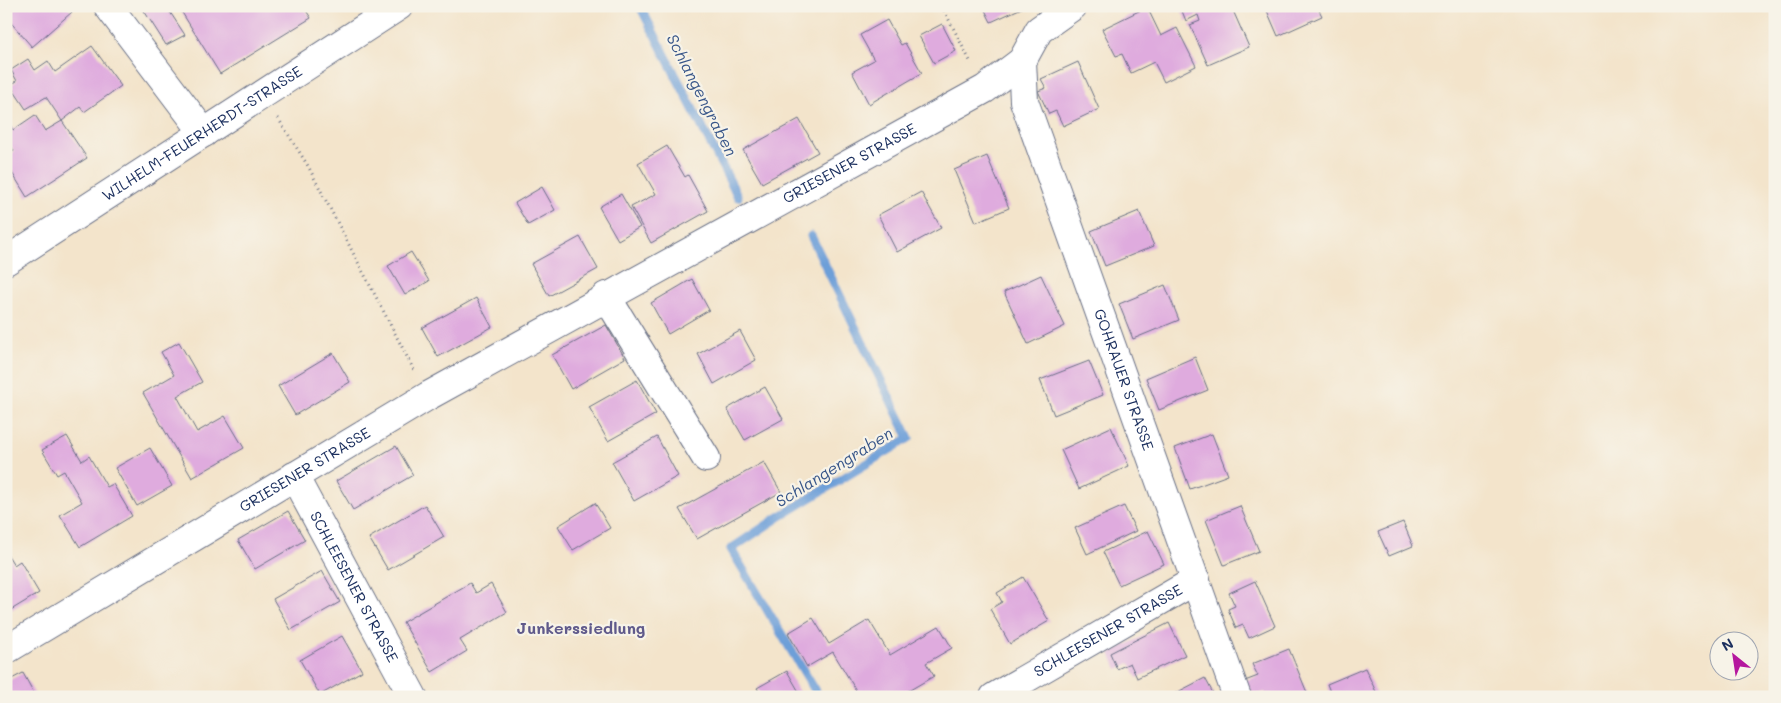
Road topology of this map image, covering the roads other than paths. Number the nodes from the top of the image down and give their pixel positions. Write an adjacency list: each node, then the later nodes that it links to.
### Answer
1 (108, 6): 5 (street)
2 (399, 6): 5 (street, WILHELM-FEUERHERDT-STRASSE)
3 (1073, 6): 4 (street, GRIESENER STRASSE)
4 (1022, 61): 7 (street, GRIESENER STRASSE); 10 (street, GOHRAUER STRASSE)
5 (204, 133): 6 (street, WILHELM-FEUERHERDT-STRASSE)
6 (6, 261)
7 (606, 296): 8 (street); 9 (street, GRIESENER STRASSE)
8 (706, 458)
9 (294, 476): 11 (street, GRIESENER STRASSE); 12 (street, SCHLEESENER STRASSE)
10 (1196, 580): 13 (street, SCHLEESENER STRASSE); 14 (street, GOHRAUER STRASSE)
11 (6, 650)
12 (413, 697)
13 (994, 697)
14 (1237, 697)

